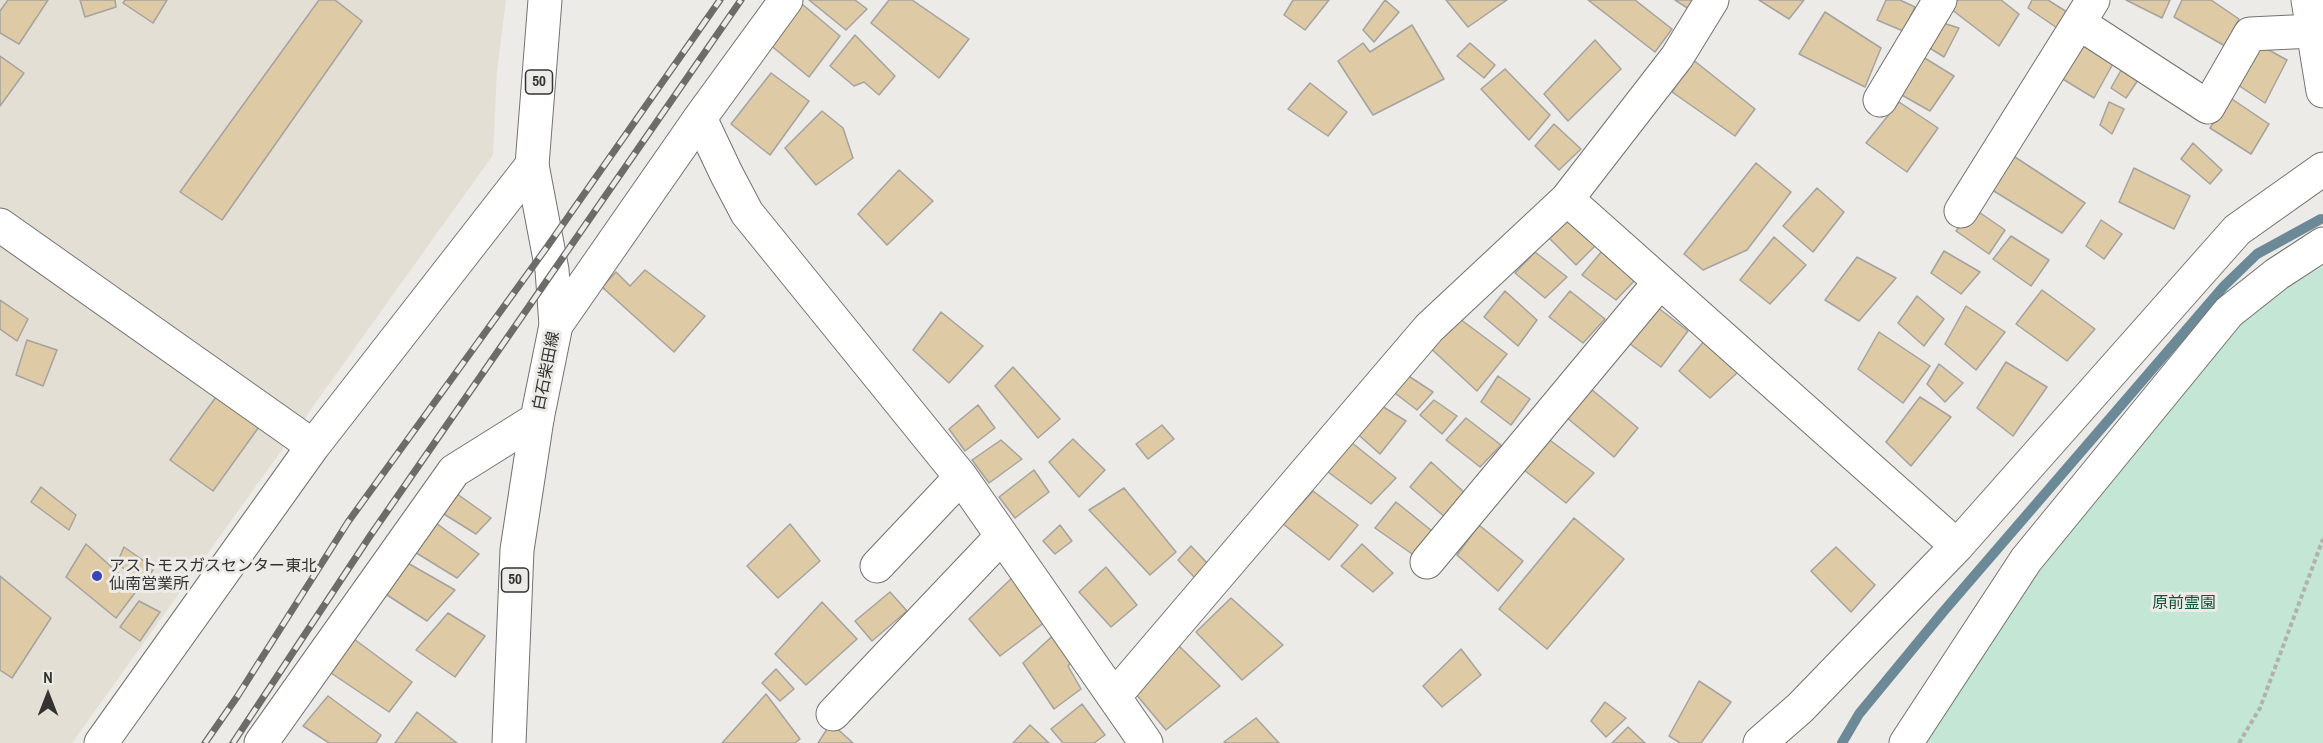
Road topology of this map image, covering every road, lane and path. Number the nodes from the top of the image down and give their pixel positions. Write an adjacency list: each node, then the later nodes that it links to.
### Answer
1 (545, 0): 11 (street, 白石柴田線 / 50)
2 (786, 0): 10 (street)
3 (1712, 0): 13 (street)
4 (1940, 0): 9 (street)
5 (2308, 0): 7 (street)
6 (2086, 11): 7 (street); 14 (street)
7 (2313, 32): 8 (street)
8 (2323, 91)
9 (1880, 100)
10 (700, 118): 18 (street); 21 (street)
11 (532, 165): 18 (street, 白石柴田線 / 50); 20 (street)
12 (2323, 169): 24 (street)
13 (1568, 199): 17 (street); 27 (street)
14 (1961, 211)
15 (0, 225): 20 (street)
16 (2323, 244): 34 (street)
17 (1660, 282): 24 (street); 25 (street)
18 (556, 325): 19 (street, 白石柴田線 / 50)
19 (537, 419): 30 (street); 31 (street, 白石柴田線 / 50)
20 (313, 446): 29 (street)
21 (961, 477): 22 (street); 26 (street)
22 (1002, 536): 27 (street); 28 (street)
23 (2323, 539): 35 (path)
24 (1957, 546): 33 (street)
25 (1427, 562)
26 (877, 566)
27 (1114, 697): 32 (street)
28 (833, 714)
29 (101, 743)
30 (261, 743)
31 (509, 743)
32 (1146, 743)
33 (1760, 743)
34 (1906, 743)
35 (2239, 743)

